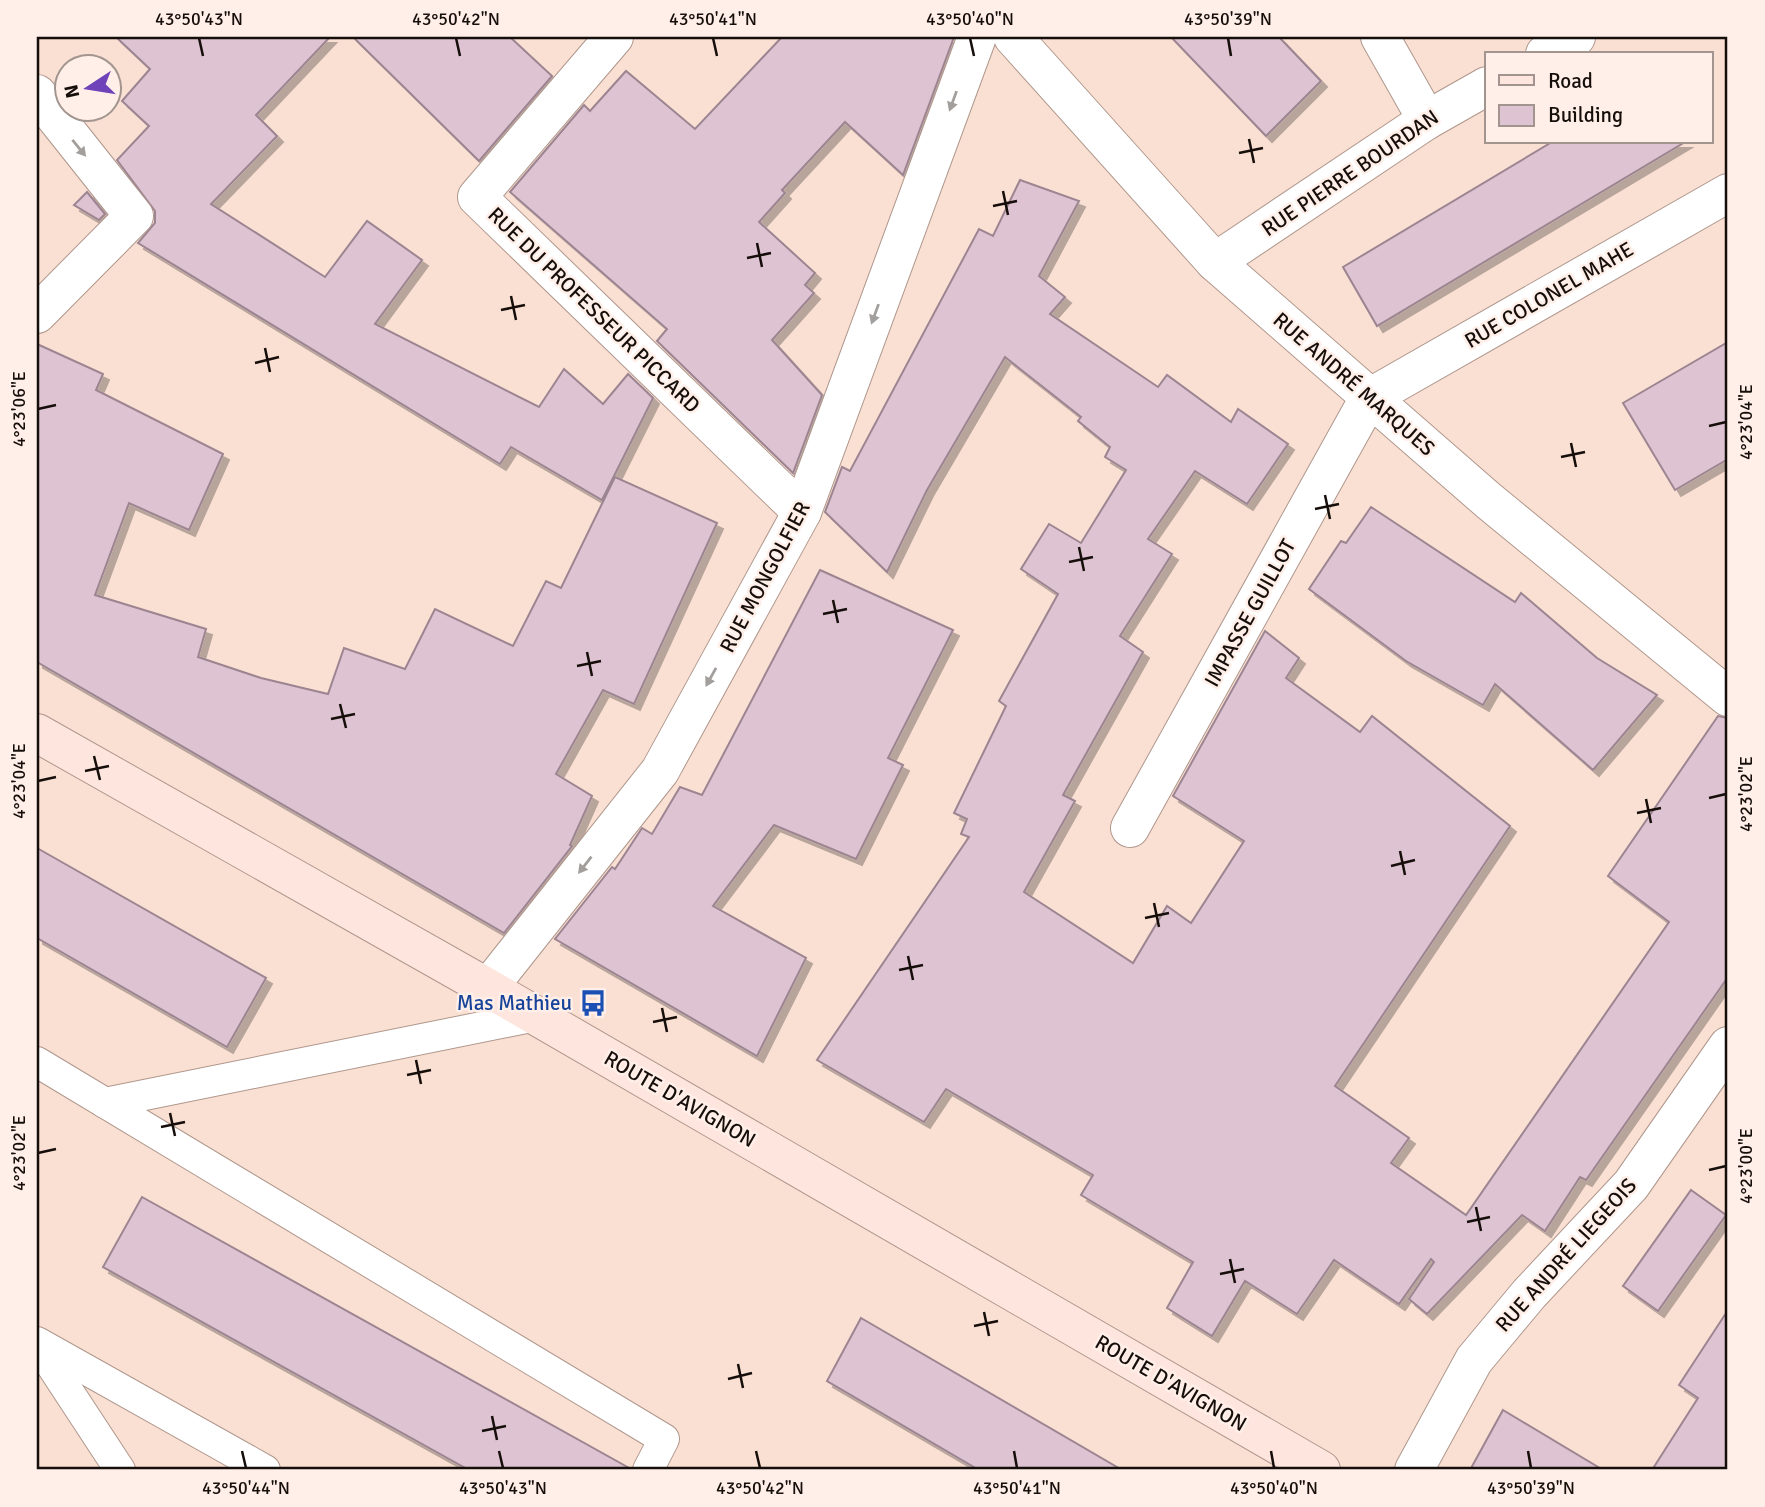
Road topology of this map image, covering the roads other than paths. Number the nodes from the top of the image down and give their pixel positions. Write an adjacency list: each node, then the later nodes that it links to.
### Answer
1 (614, 37): 14 (street, RUE DU PROFESSEUR PICCARD)
2 (977, 37): 14 (street, RUE MONGOLFIER, one-way to 14)
3 (1013, 37): 11 (street, RUE ANDRÉ MARQUES)
4 (1380, 37): 9 (street)
5 (1576, 37): 6 (street)
6 (1549, 52)
7 (1485, 87): 9 (street, RUE PIERRE BOURDAN)
8 (37, 94): 12 (street, one-way to 12)
9 (1427, 120): 11 (street, RUE PIERRE BOURDAN)
10 (1728, 193): 13 (street, RUE COLONEL MAHE)
11 (1215, 262): 13 (street, RUE ANDRÉ MARQUES)
12 (37, 314)
13 (1369, 398): 15 (street, RUE ANDRÉ MARQUES); 17 (street, IMPASSE GUILLOT)
14 (802, 512): 18 (street, RUE MONGOLFIER, one-way to 18)
15 (1728, 697)
16 (37, 733): 18 (main road, ROUTE D'AVIGNON)
17 (1130, 828)
18 (488, 988): 19 (main road, ROUTE D'AVIGNON)
19 (536, 1016): 22 (lane); 27 (main road, ROUTE D'AVIGNON)
20 (1728, 1046): 28 (street, RUE ANDRÉ LIEGEOIS)
21 (37, 1062): 22 (lane)
22 (105, 1103): 26 (lane)
23 (37, 1343): 24 (lane); 25 (lane)
24 (120, 1470)
25 (265, 1470)
26 (648, 1470)
27 (1321, 1470)
28 (1414, 1470)

